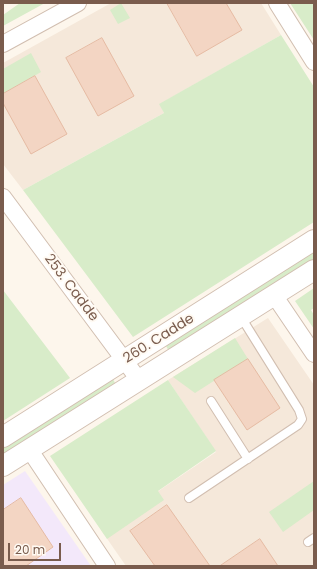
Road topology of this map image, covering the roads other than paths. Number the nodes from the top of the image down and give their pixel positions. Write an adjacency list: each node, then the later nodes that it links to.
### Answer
1 (78, 3): 3 (street)
2 (276, 3): 4 (street)
3 (3, 44)
4 (314, 62)
5 (6, 206): 11 (street, 253. Cadde)
6 (314, 240): 11 (street, 260. Cadde)
7 (314, 270): 8 (street, 260. Cadde)
8 (274, 295): 9 (street, 260. Cadde); 10 (street)
9 (240, 316): 12 (street, 260. Cadde); 16 (lane)
10 (314, 354)
11 (125, 360): 12 (street, 253. Cadde); 14 (street, 260. Cadde)
12 (139, 380): 15 (street, 260. Cadde)
13 (211, 401): 16 (lane)
14 (3, 437)
15 (29, 449): 17 (street, 260. Cadde); 19 (street)
16 (248, 459): 18 (lane)
17 (3, 466)
18 (189, 498)
19 (107, 566)

